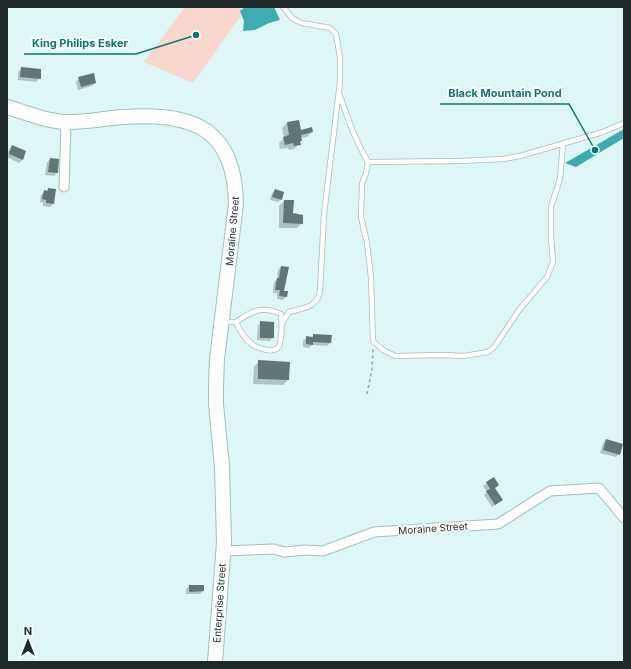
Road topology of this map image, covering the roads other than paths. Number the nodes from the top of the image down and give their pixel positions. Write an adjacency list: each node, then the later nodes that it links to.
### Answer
1 (283, 7): 2 (lane)
2 (339, 93): 7 (lane); 11 (lane)
3 (7, 107): 4 (main road, Moraine Street)
4 (66, 122): 8 (street); 9 (main road, Moraine Street)
5 (624, 123): 6 (lane)
6 (563, 144): 7 (lane); 7 (lane)
7 (368, 162)
8 (64, 187)
9 (222, 322): 10 (lane); 13 (main road, Moraine Street)
10 (236, 322): 11 (lane); 11 (lane)
11 (282, 323)
12 (624, 518): 13 (street, Moraine Street)
13 (224, 548): 14 (main road, Enterprise Street)
14 (215, 662)

